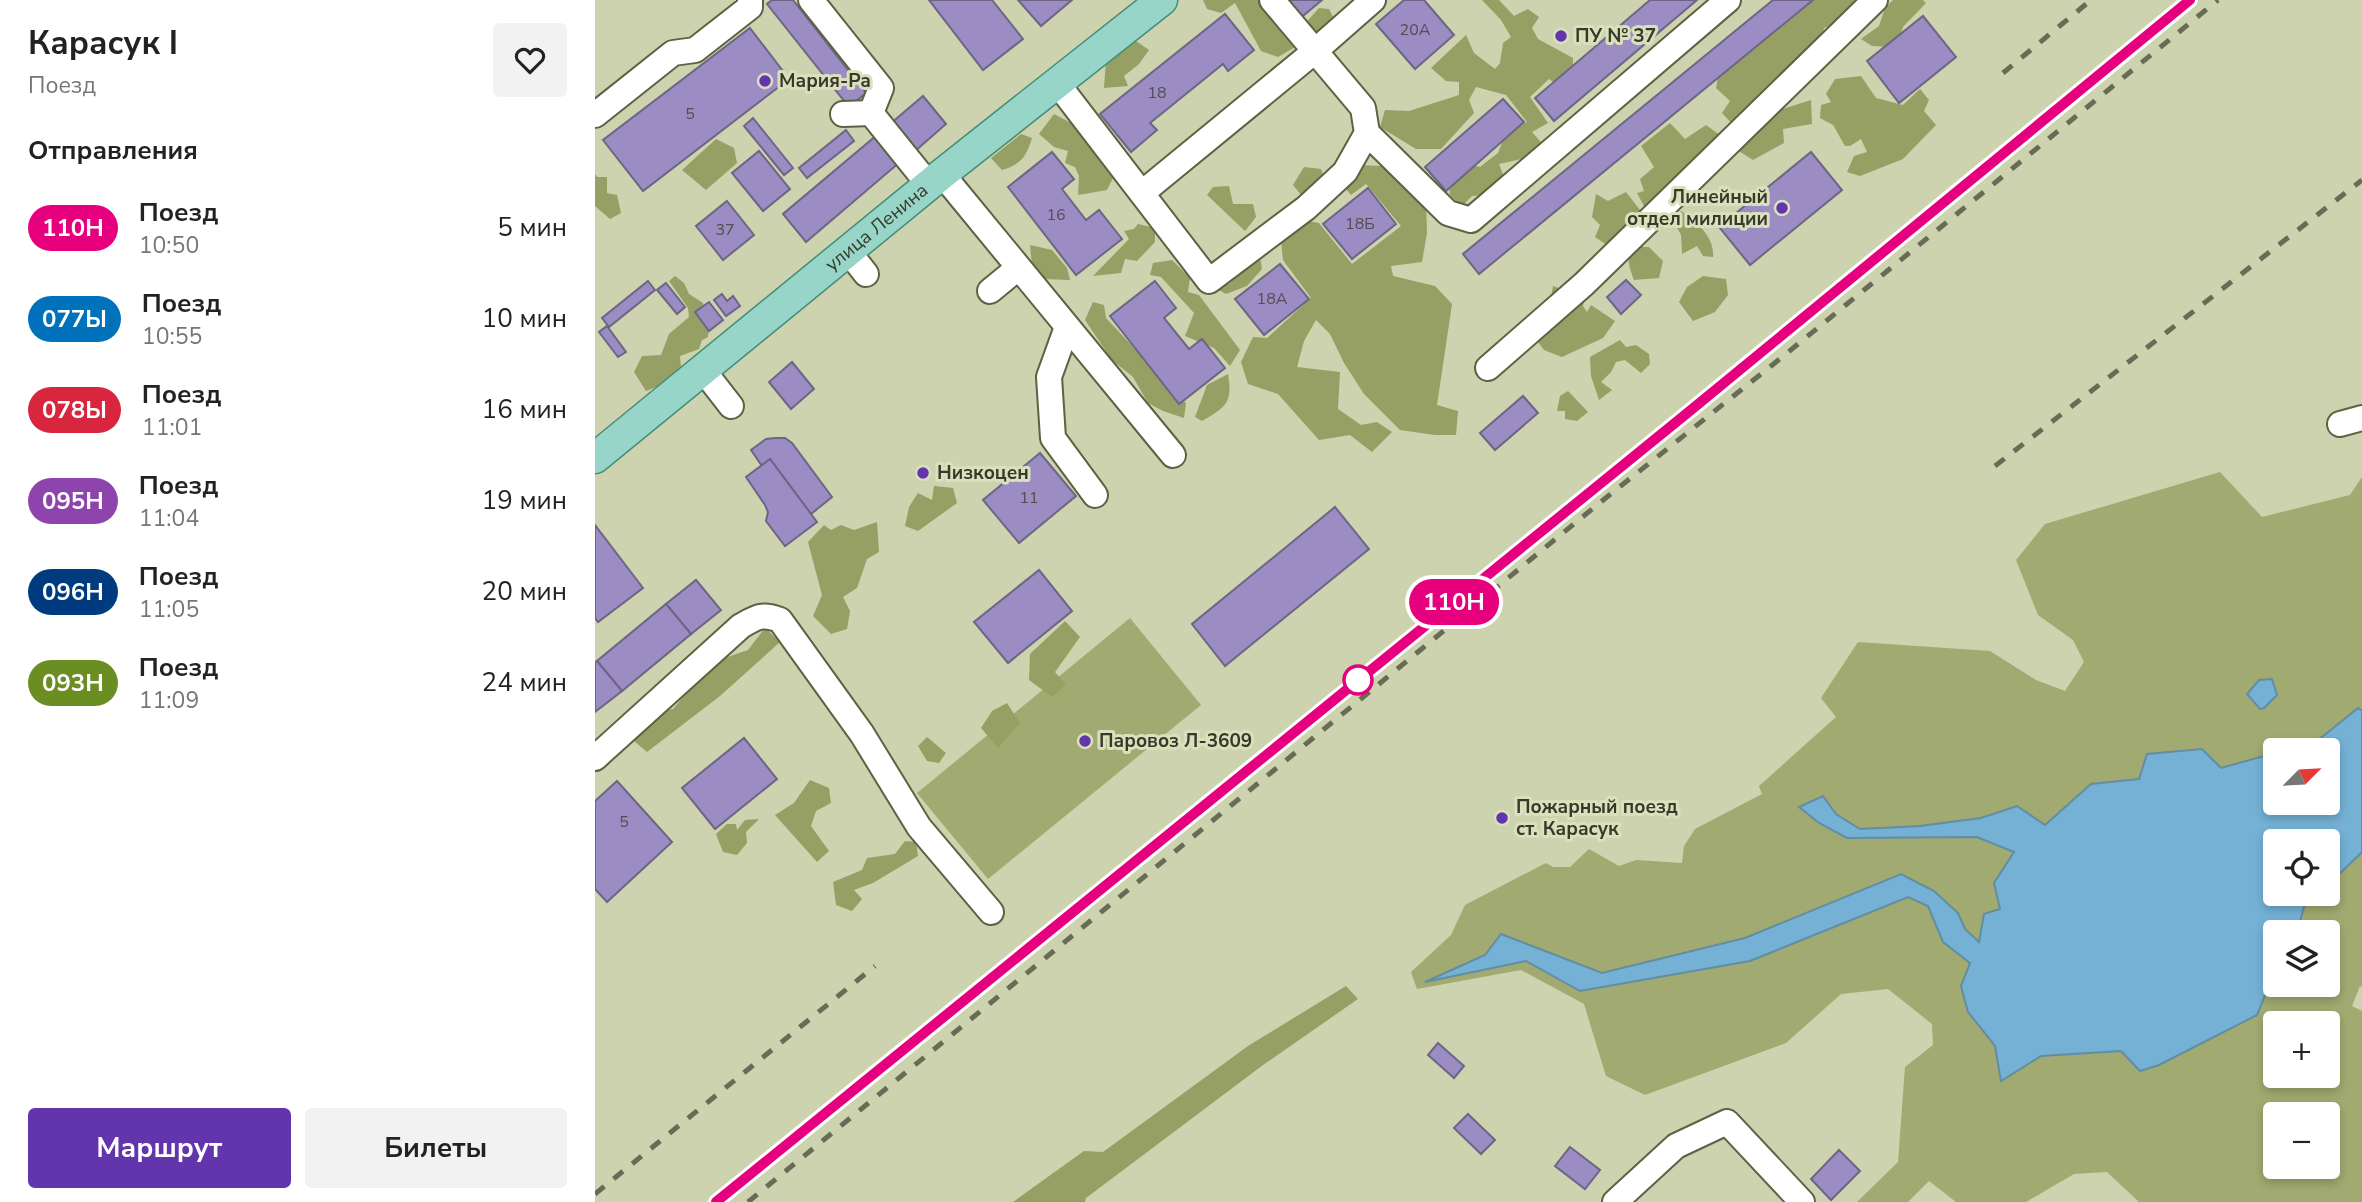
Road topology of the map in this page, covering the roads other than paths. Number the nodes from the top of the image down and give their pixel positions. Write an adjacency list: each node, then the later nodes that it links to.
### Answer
1 (750, 0): 12 (street)
2 (811, 0): 10 (street)
3 (1162, 0): 9 (main road, улица Ленина)
4 (1272, 0): 8 (street)
5 (1373, 0): 8 (street)
6 (1728, 0): 13 (street)
7 (1875, 0): 19 (street)
8 (1315, 51): 13 (street); 15 (street)
9 (1057, 83): 14 (main road, улица Ленина); 15 (street)
10 (871, 113): 11 (street); 14 (street)
11 (843, 114)
12 (595, 115)
13 (1367, 133): 15 (street)
14 (935, 179): 16 (street); 20 (main road, улица Ленина)
15 (1142, 193)
16 (1018, 268): 17 (street); 18 (street)
17 (990, 291)
18 (1067, 327): 22 (street); 24 (street)
19 (1488, 368)
20 (703, 370): 21 (street); 23 (main road, улица Ленина)
21 (731, 405)
22 (1173, 455)
23 (595, 458)
24 (1094, 482)
25 (595, 758): 26 (street)
26 (991, 912)
27 (1615, 1202): 28 (street)
28 (1802, 1202)

